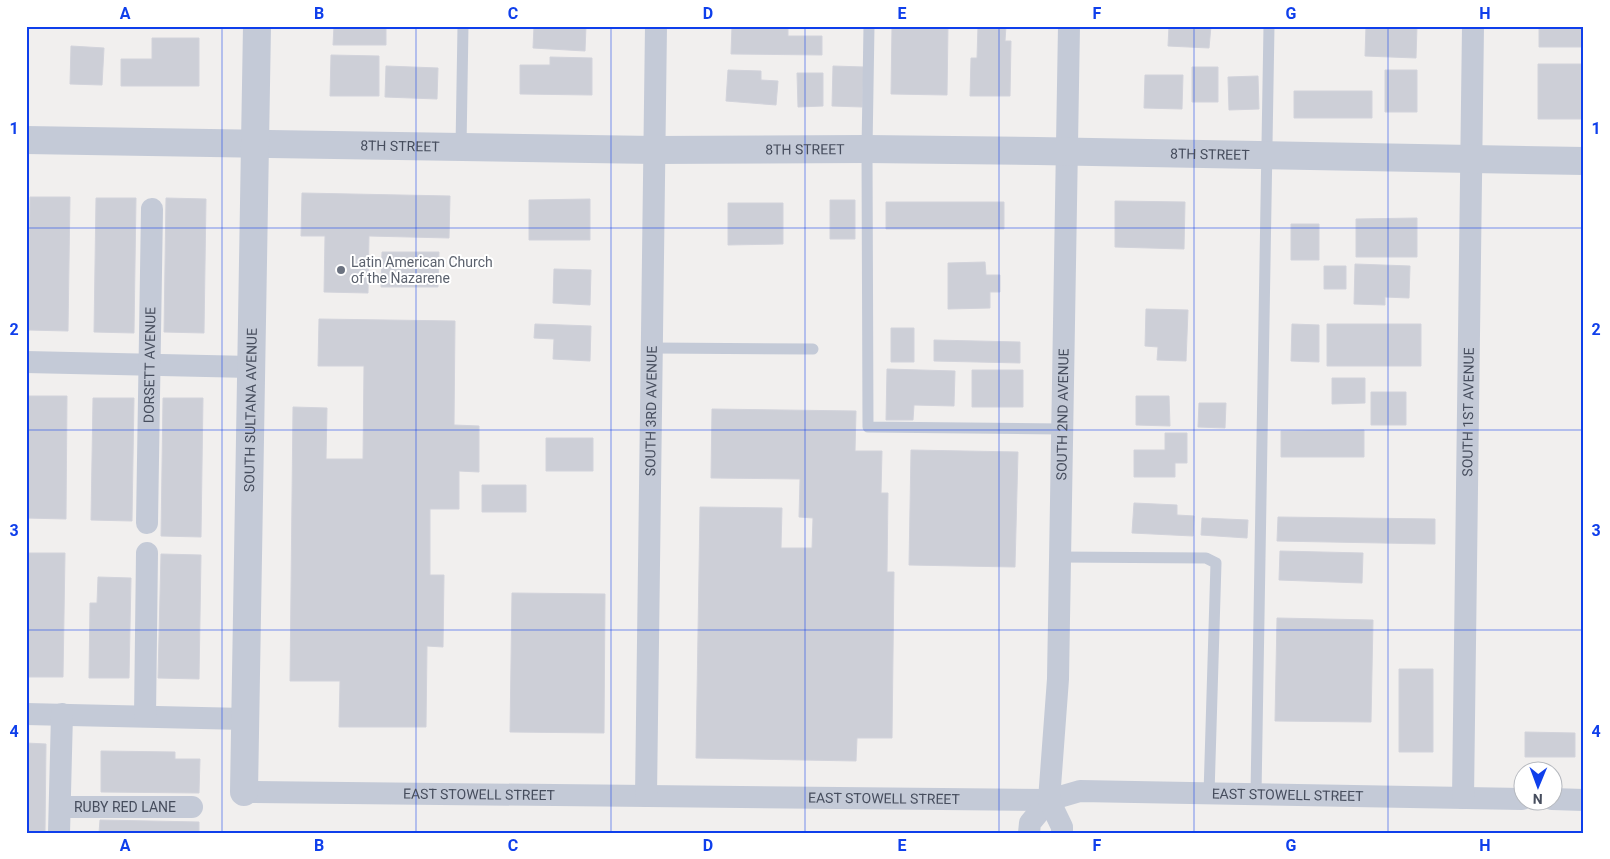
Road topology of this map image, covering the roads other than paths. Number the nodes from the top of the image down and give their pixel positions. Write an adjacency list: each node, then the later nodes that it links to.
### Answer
1 (257, 26): 9 (street, SOUTH SULTANA AVENUE)
2 (463, 26): 10 (lane)
3 (656, 26): 12 (street, SOUTH 3RD AVENUE)
4 (868, 26): 11 (lane)
5 (1069, 26): 13 (street, SOUTH 2ND AVENUE)
6 (1269, 26): 14 (lane)
7 (1473, 26): 15 (street, SOUTH 1ST AVENUE)
8 (26, 140): 9 (street, 8TH STREET)
9 (255, 145): 10 (street, 8TH STREET); 22 (street, SOUTH SULTANA AVENUE)
10 (461, 147): 12 (street, 8TH STREET)
11 (867, 149): 12 (street, 8TH STREET); 13 (street, 8TH STREET); 23 (lane)
12 (654, 150): 18 (street, SOUTH 3RD AVENUE)
13 (1068, 152): 14 (street, 8TH STREET); 23 (street, SOUTH 2ND AVENUE)
14 (1268, 156): 15 (street, 8TH STREET); 33 (lane)
15 (1471, 160): 16 (street, 8TH STREET); 35 (street, SOUTH 1ST AVENUE)
16 (1584, 161)
17 (152, 209): 21 (street, DORSETT AVENUE)
18 (652, 348): 19 (lane); 34 (street, SOUTH 3RD AVENUE)
19 (813, 349)
20 (26, 362): 21 (street)
21 (149, 364): 22 (street); 24 (street, DORSETT AVENUE)
22 (251, 367): 30 (street, SOUTH SULTANA AVENUE)
23 (1062, 429): 26 (street, SOUTH 2ND AVENUE)
24 (147, 523)
25 (147, 553): 29 (street)
26 (1060, 557): 32 (lane); 38 (street, SOUTH 2ND AVENUE)
27 (26, 714): 28 (street)
28 (62, 714): 29 (street); 40 (street)
29 (145, 716): 30 (street)
30 (245, 719): 31 (street, SOUTH SULTANA AVENUE)
31 (244, 792): 34 (street, EAST STOWELL STREET)
32 (1208, 794): 33 (street, EAST STOWELL STREET); 38 (street, EAST STOWELL STREET)
33 (1256, 794): 35 (street, EAST STOWELL STREET)
34 (646, 796): 38 (street, EAST STOWELL STREET)
35 (1463, 798): 36 (street, EAST STOWELL STREET)
36 (1512, 799)
37 (1562, 799): 39 (street)
38 (1049, 800): 43 (street); 44 (street, SOUTH 2ND AVENUE)
39 (1584, 800)
40 (60, 807): 41 (street, RUBY RED LANE); 42 (street)
41 (192, 807)
42 (59, 833)
43 (1029, 833)
44 (1062, 833)

